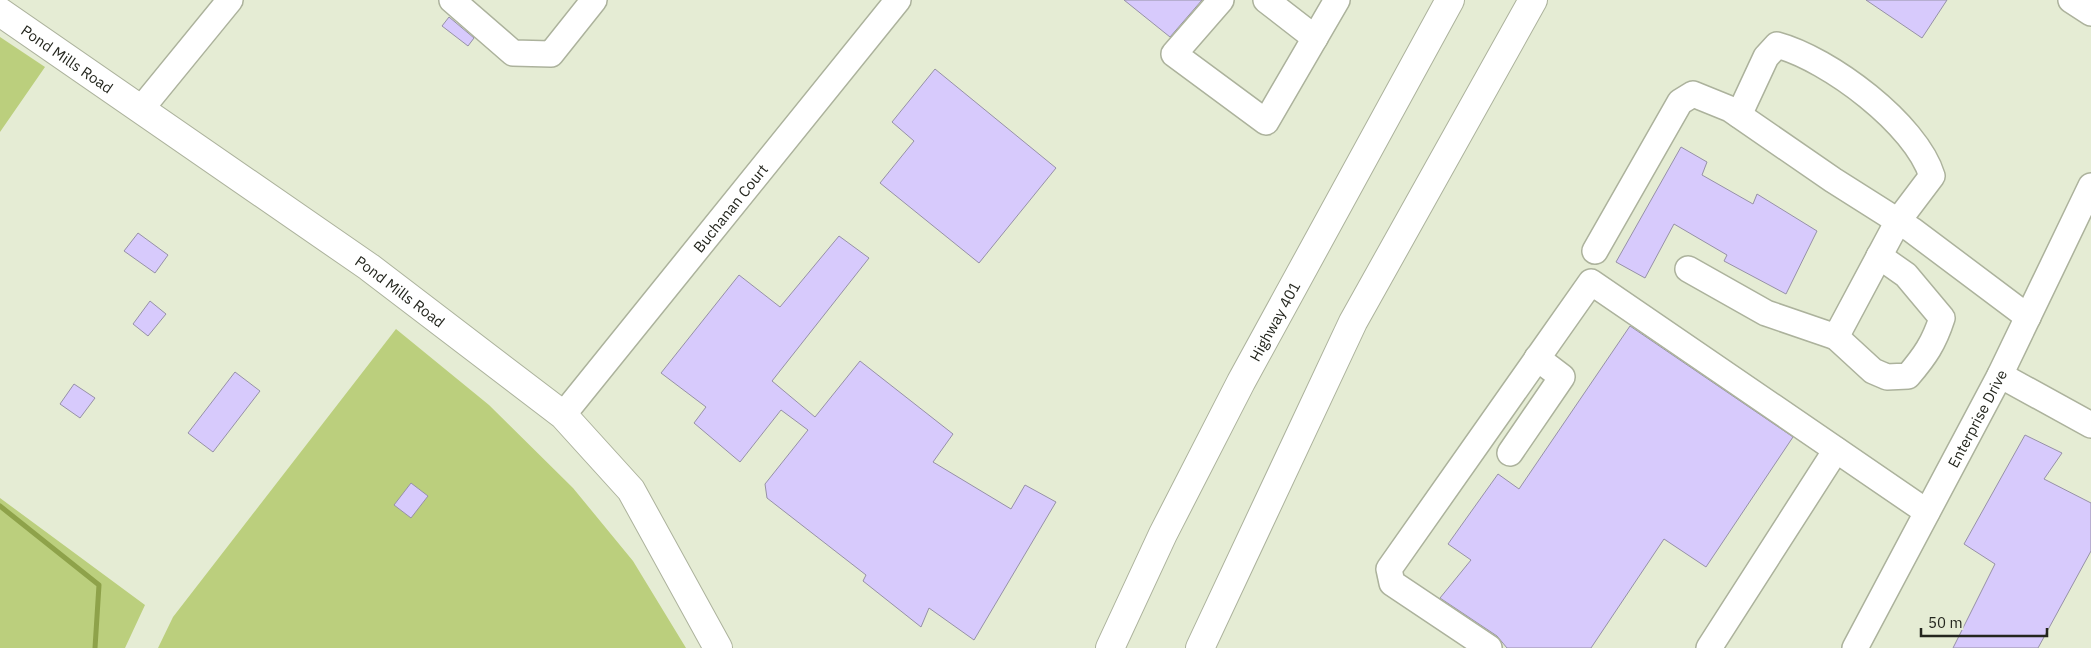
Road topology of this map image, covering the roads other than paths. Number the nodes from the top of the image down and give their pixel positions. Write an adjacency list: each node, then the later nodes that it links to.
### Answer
1 (230, 0): 14 (street)
2 (452, 0): 3 (street)
3 (594, 0)
4 (898, 0): 25 (street, Buchanan Court)
5 (1221, 0): 13 (street)
6 (1266, 0): 13 (street)
7 (1337, 0): 13 (street)
8 (1450, 0): 31 (main road, Highway 401)
9 (1533, 0): 32 (main road)
10 (2071, 0): 12 (street)
11 (0, 12): 14 (main road, Pond Mills Road)
12 (2091, 13)
13 (1315, 38)
14 (141, 109): 25 (main road, Pond Mills Road)
15 (1739, 115): 17 (street); 17 (street); 18 (street)
16 (2091, 186): 21 (street, Enterprise Drive)
17 (1898, 222): 19 (street); 21 (street)
18 (1595, 251)
19 (1879, 256): 22 (street); 22 (street)
20 (1688, 269): 22 (street)
21 (2028, 317): 24 (street, Enterprise Drive)
22 (1836, 336)
23 (1537, 358): 27 (street); 28 (street); 33 (street)
24 (2000, 375): 26 (street); 29 (street, Enterprise Drive)
25 (563, 415): 30 (main road, Pond Mills Road)
26 (2091, 425)
27 (1836, 450): 29 (street); 34 (street)
28 (1510, 453)
29 (1927, 512): 35 (street, Enterprise Drive)
30 (718, 648)
31 (1110, 648)
32 (1200, 648)
33 (1488, 648)
34 (1709, 648)
35 (1855, 648)

